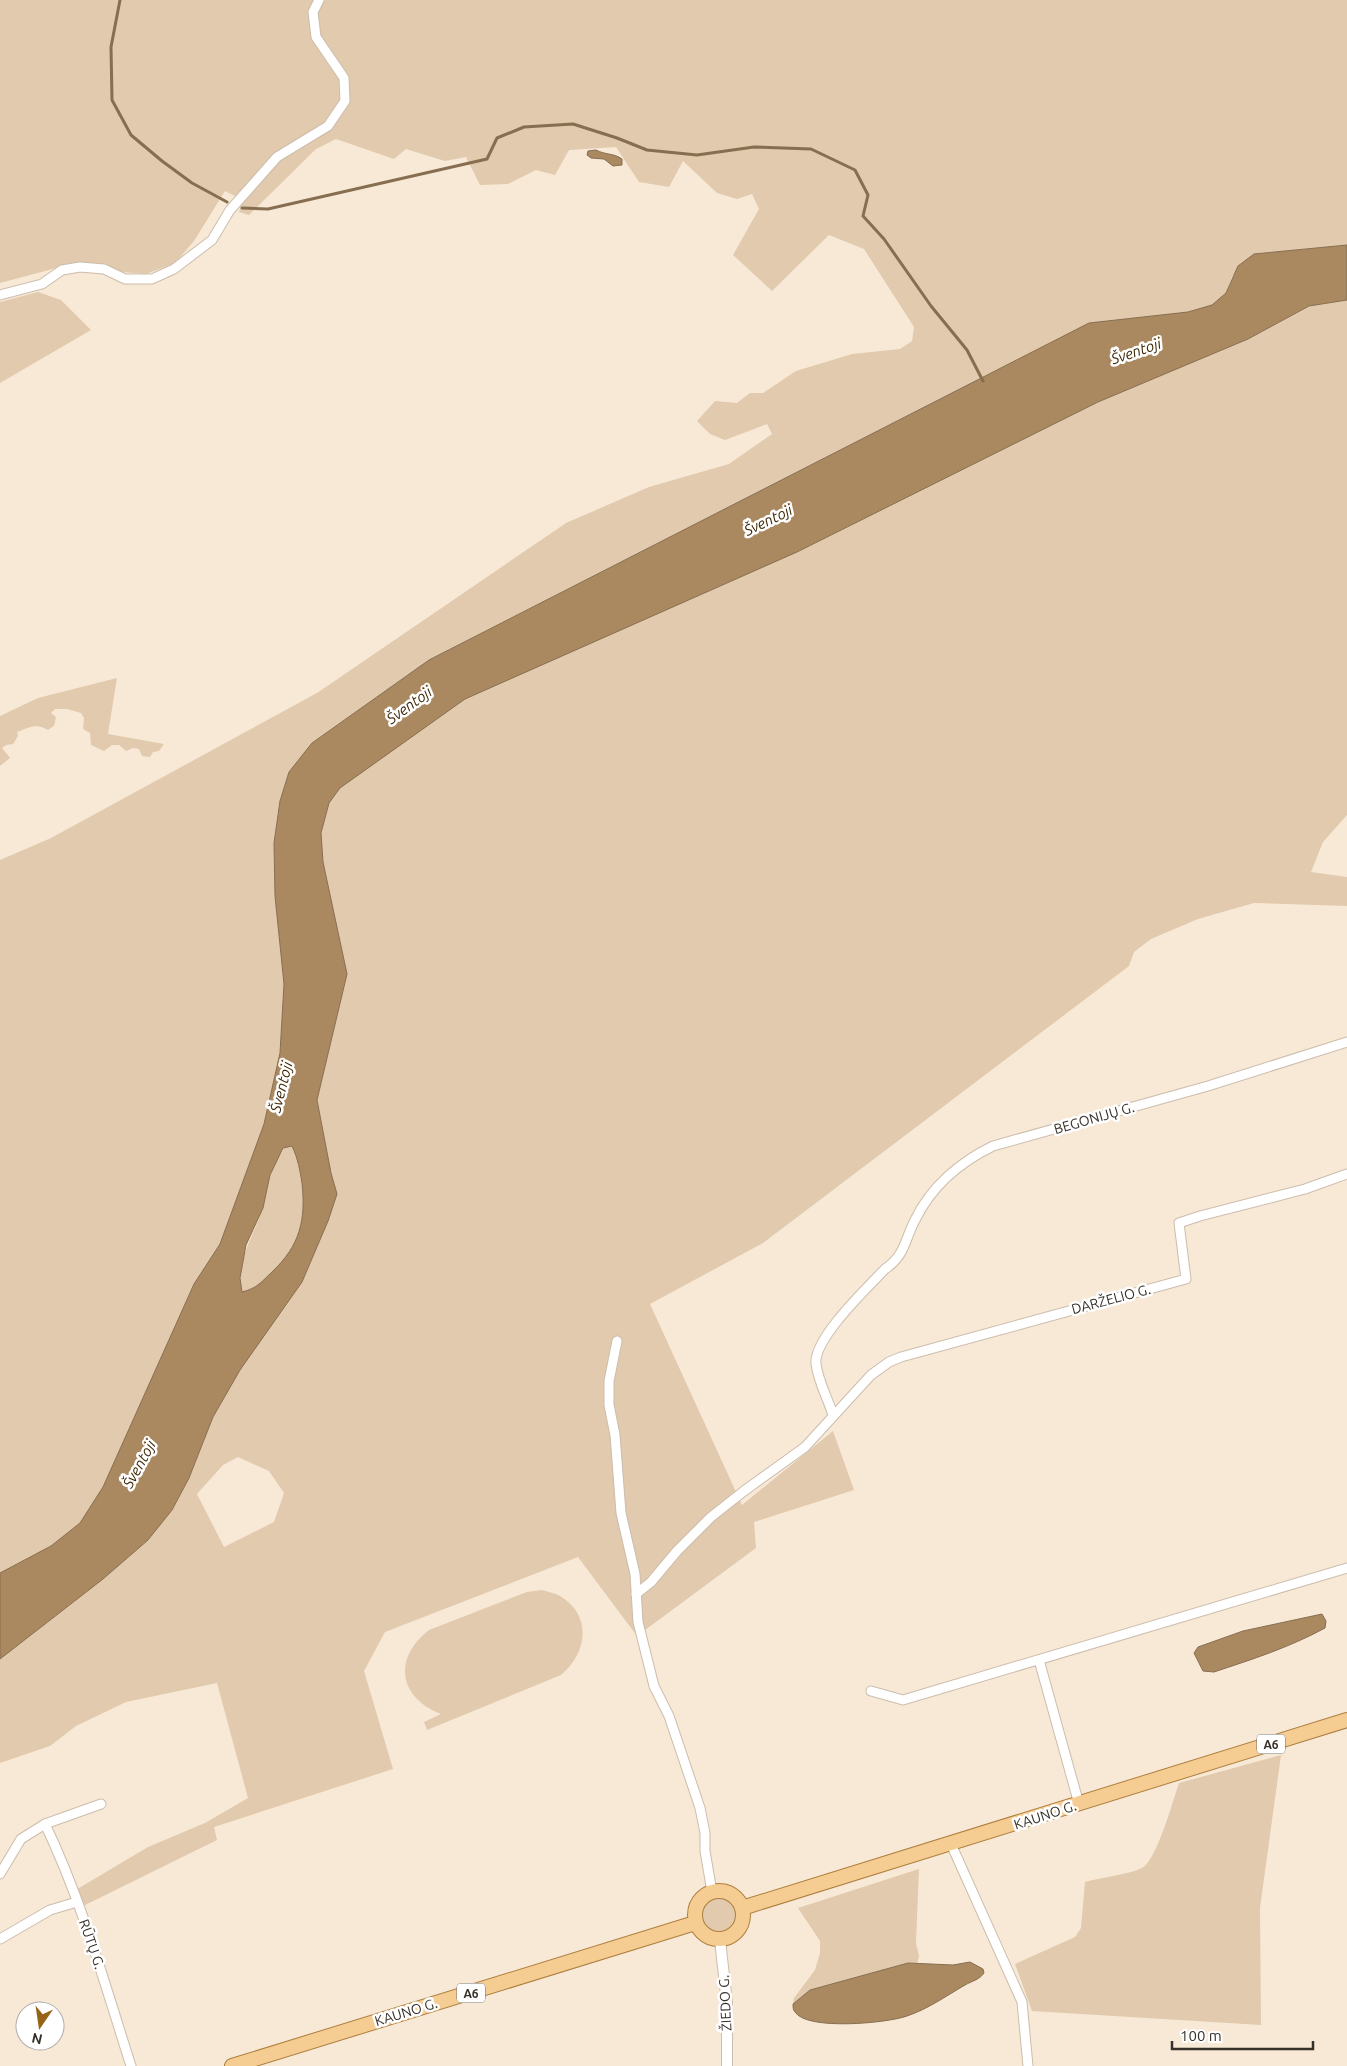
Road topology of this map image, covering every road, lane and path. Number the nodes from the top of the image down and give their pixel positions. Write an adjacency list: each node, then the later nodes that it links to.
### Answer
1 (319, 0): 2 (street)
2 (0, 295)
3 (1347, 1042): 6 (street, BEGONIJŲ G.)
4 (1347, 1174): 6 (street, DARŽELIO G.)
5 (617, 1341): 8 (street)
6 (833, 1415): 8 (street)
7 (1347, 1568): 9 (street)
8 (636, 1594): 17 (street)
9 (1039, 1660): 10 (street); 13 (street)
10 (871, 1691)
11 (1347, 1720): 13 (main road, KAUNO G. / A6)
12 (101, 1804): 14 (street)
13 (1079, 1804): 15 (main road, KAUNO G. / A6)
14 (45, 1824): 16 (street); 18 (street, RŪTŲ G.)
15 (951, 1844): 19 (main road, KAUNO G. / A6); 27 (street)
16 (0, 1874)
17 (712, 1892): 19 (main road); 20 (main road)
18 (77, 1902): 21 (street); 24 (street, RŪTŲ G.)
19 (742, 1908): 22 (main road)
20 (695, 1923): 22 (main road); 23 (main road, KAUNO G. / A6)
21 (0, 1939)
22 (720, 1940): 26 (street, ŽIEDO G.)
23 (248, 2064): 25 (main road, KAUNO G. / A6)
24 (131, 2066)
25 (232, 2066)
26 (727, 2066)
27 (1028, 2066)

